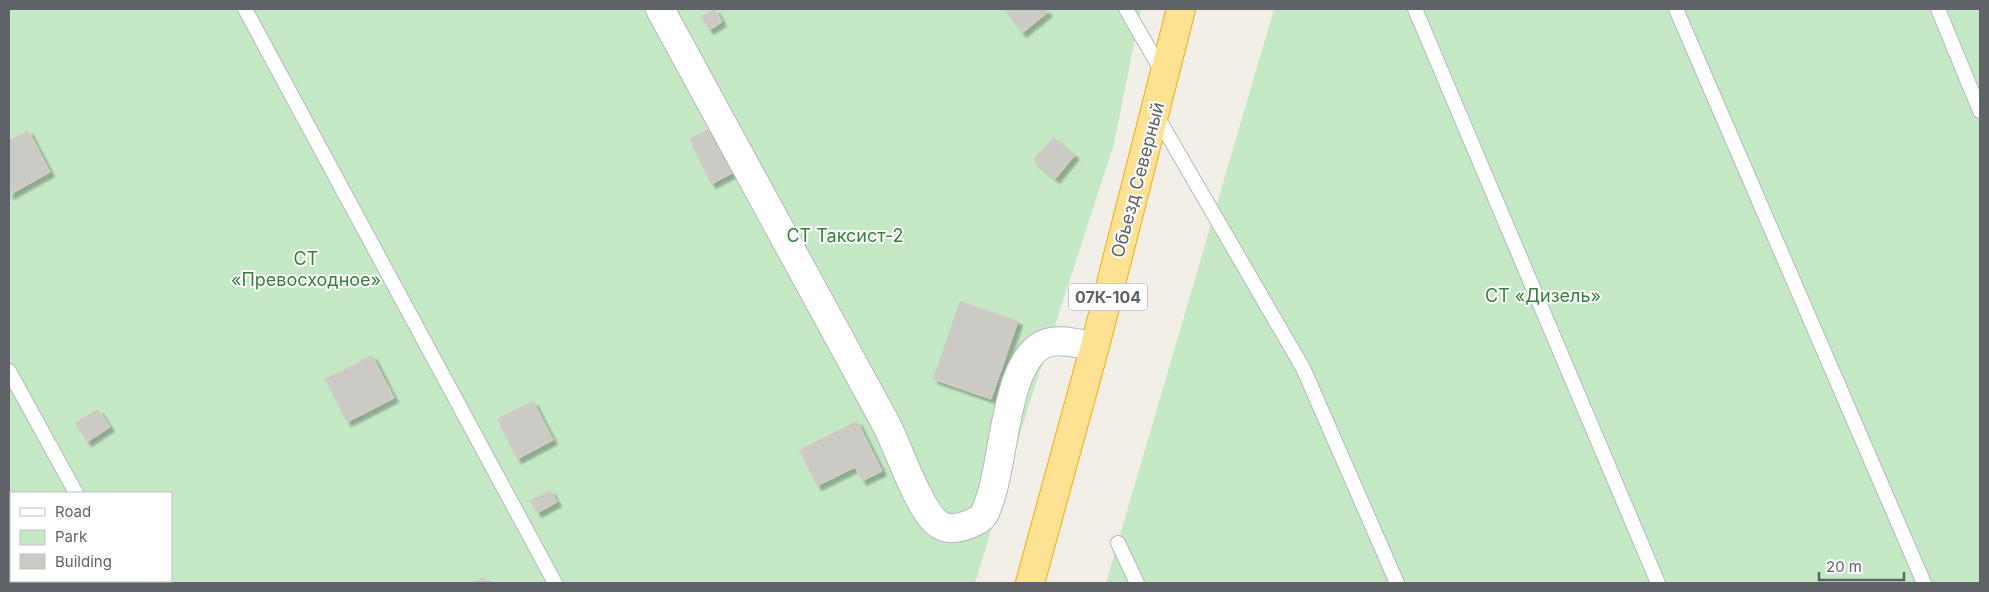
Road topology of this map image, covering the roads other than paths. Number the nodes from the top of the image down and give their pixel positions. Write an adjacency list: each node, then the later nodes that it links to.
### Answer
1 (245, 9): 16 (lane)
2 (660, 9): 12 (street)
3 (1126, 9): 8 (lane)
4 (1181, 9): 9 (highway, Обьезд Северный / 07К-104)
5 (1414, 9): 20 (lane)
6 (1676, 9): 21 (lane)
7 (1938, 9): 10 (lane)
8 (1135, 15): 9 (lane)
9 (1165, 76): 11 (highway, Обьезд Северный / 07К-104)
10 (1980, 111)
11 (1156, 114): 12 (highway, Обьезд Северный / 07К-104); 19 (lane)
12 (1095, 346): 17 (highway, Обьезд Северный / 07К-104)
13 (9, 370): 14 (lane)
14 (75, 492)
15 (1118, 542): 18 (lane)
16 (555, 583)
17 (1030, 583)
18 (1137, 583)
19 (1396, 583)
20 (1658, 583)
21 (1924, 583)

